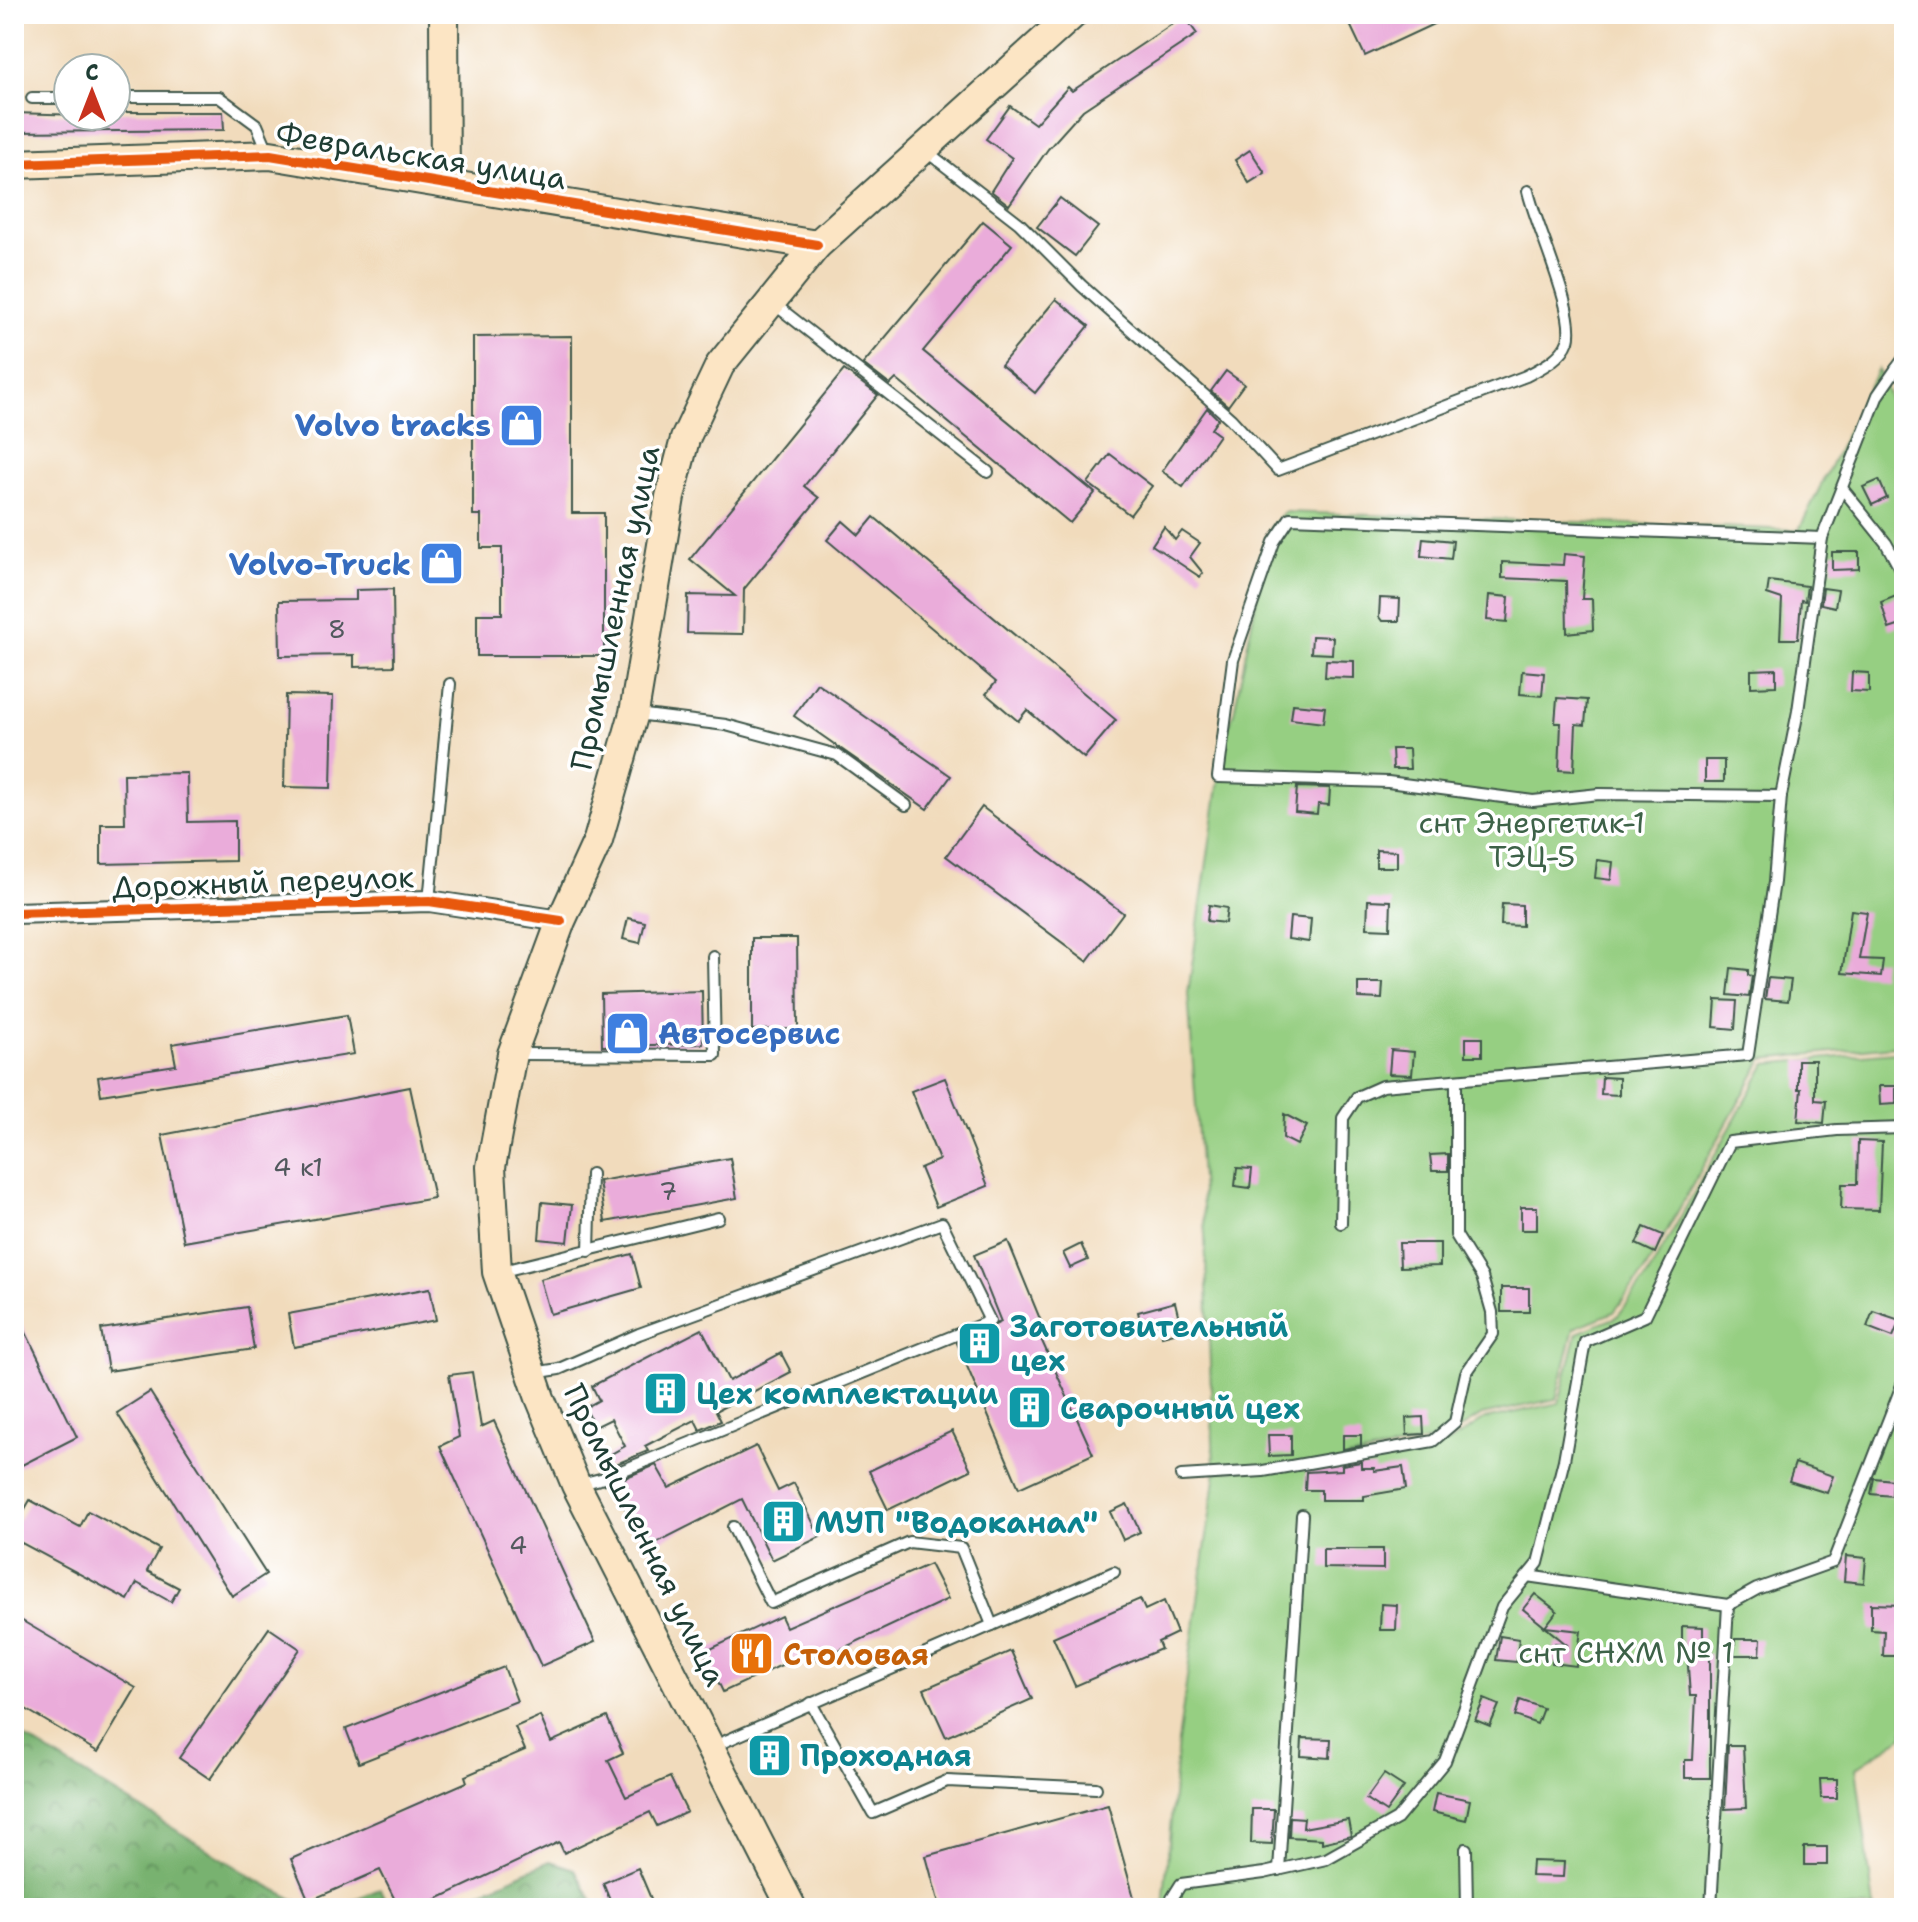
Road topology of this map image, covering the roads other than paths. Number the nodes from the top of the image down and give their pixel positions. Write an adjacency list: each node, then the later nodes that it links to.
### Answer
1 (444, 14): 9 (main road)
2 (1073, 14): 6 (main road, Промышленная улица)
3 (132, 97): 7 (lane)
4 (32, 98): 5 (lane)
5 (52, 98)
6 (925, 150): 10 (lane); 11 (main road, Промышленная улица)
7 (270, 155): 8 (main road, Февральская улица); 9 (main road, Февральская улица)
8 (14, 164)
9 (445, 182): 11 (main road, Февральская улица)
10 (1528, 191)
11 (817, 245): 12 (main road, Промышленная улица)
12 (773, 303): 15 (lane); 20 (main road, Промышленная улица)
13 (1904, 358): 14 (lane)
14 (1900, 373): 16 (lane)
15 (988, 472)
16 (1842, 488): 17 (lane); 18 (lane)
17 (1822, 538): 21 (lane); 21 (lane)
18 (1904, 576)
19 (450, 684): 23 (lane)
20 (634, 713): 22 (lane); 25 (main road, Промышленная улица)
21 (1781, 796): 28 (lane)
22 (906, 805)
23 (429, 901): 24 (street, Дорожный переулок); 25 (street, Дорожный переулок)
24 (14, 913)
25 (561, 921): 27 (main road, Промышленная улица)
26 (713, 956): 27 (lane)
27 (512, 1054): 34 (main road, Промышленная улица)
28 (1456, 1080): 32 (lane); 37 (lane)
29 (1904, 1128): 42 (lane)
30 (591, 1174): 33 (lane)
31 (718, 1218): 33 (lane)
32 (1341, 1223)
33 (589, 1251): 34 (lane)
34 (497, 1272): 35 (main road, Промышленная улица)
35 (531, 1373): 38 (main road, Промышленная улица); 38 (lane)
36 (1904, 1380): 43 (lane)
37 (1181, 1476)
38 (576, 1485): 46 (main road, Промышленная улица)
39 (1302, 1515): 49 (lane)
40 (733, 1527): 44 (lane)
41 (1114, 1572): 44 (lane)
42 (1527, 1576): 43 (lane); 49 (lane)
43 (1728, 1605): 53 (lane)
44 (992, 1625): 45 (lane)
45 (811, 1703): 46 (lane); 47 (lane)
46 (710, 1748): 50 (main road, Промышленная улица)
47 (1096, 1788)
48 (1466, 1849): 52 (lane)
49 (1279, 1870): 51 (lane)
50 (792, 1908)
51 (1166, 1908)
52 (1467, 1908)
53 (1711, 1908)

